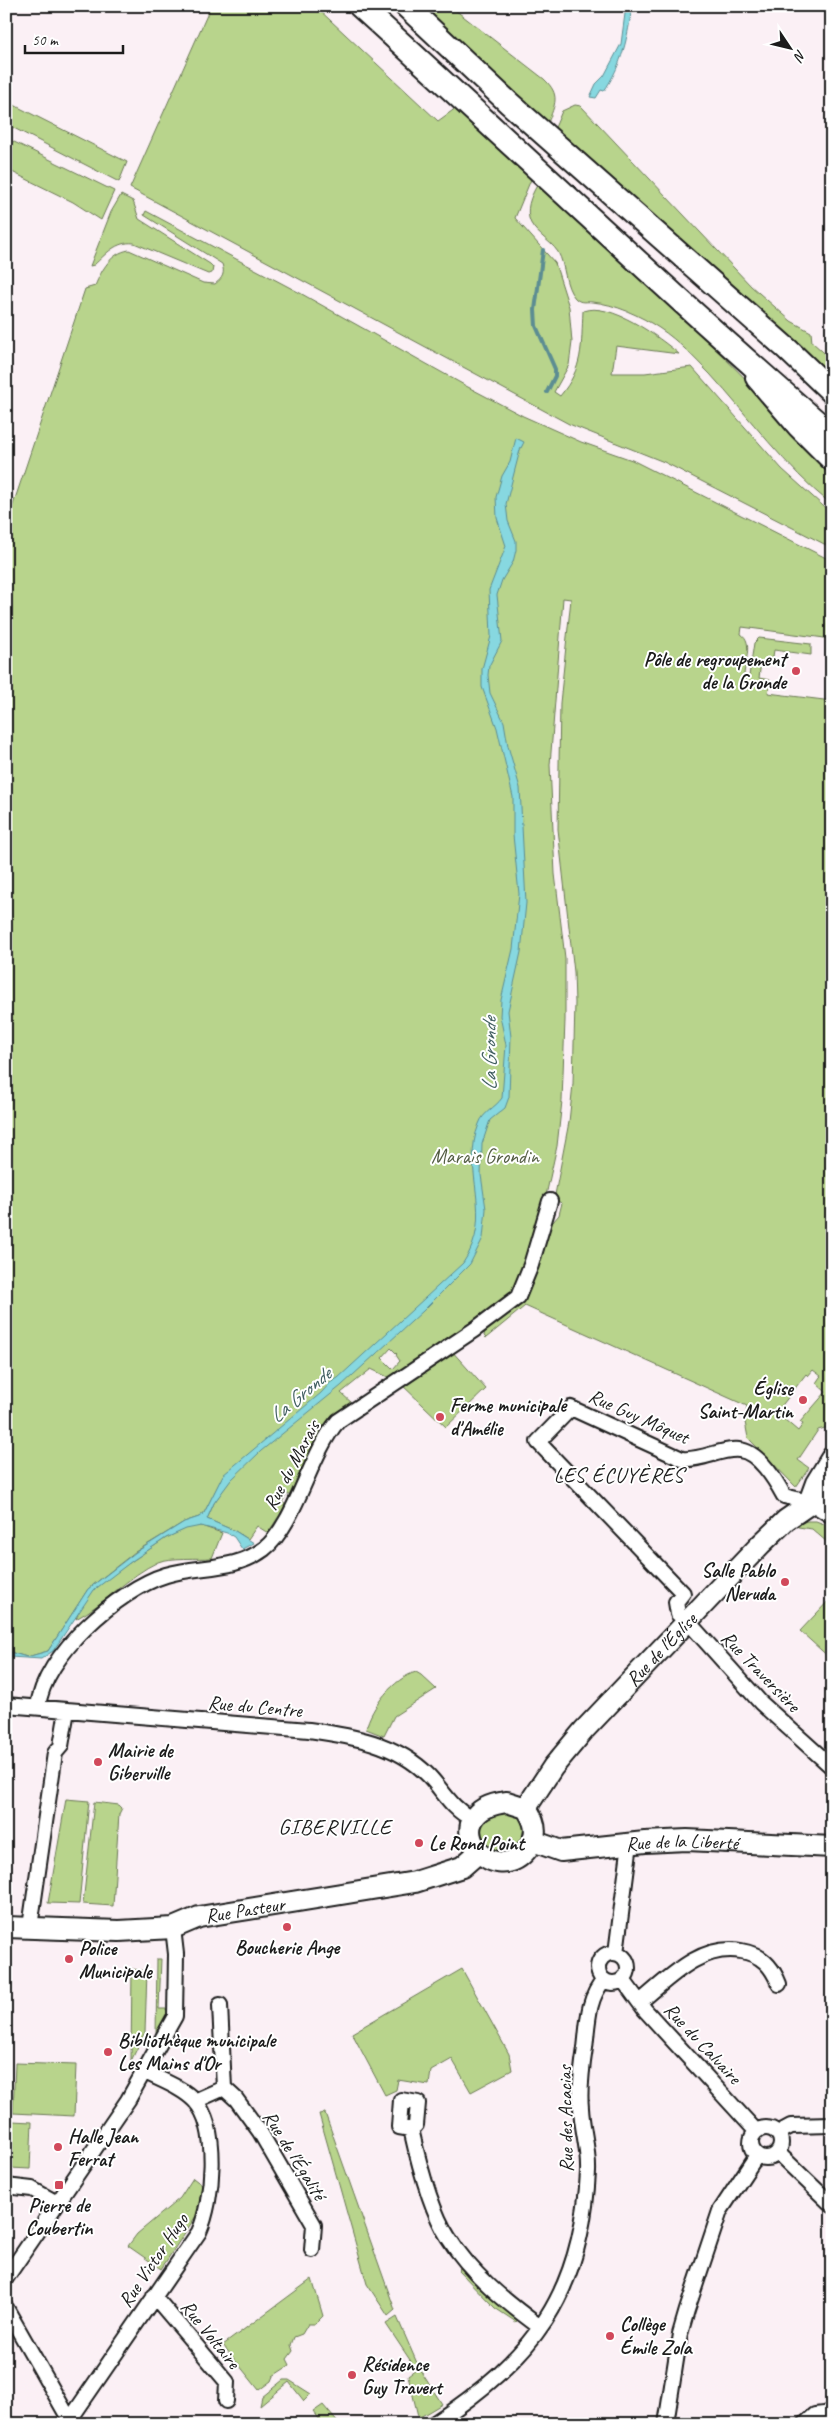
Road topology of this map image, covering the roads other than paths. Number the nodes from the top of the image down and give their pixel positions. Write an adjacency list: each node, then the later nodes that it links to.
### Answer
1 (360, 6): 3 (main road)
2 (406, 6): 4 (main road)
3 (727, 344): 7 (main road); 8 (street)
4 (787, 349): 5 (main road); 6 (main road)
5 (832, 386)
6 (832, 392)
7 (832, 435)
8 (832, 461)
9 (550, 1201): 16 (street, Rue du Marais)
10 (832, 1457): 12 (street)
11 (832, 1486): 12 (street, Rue de l'Église)
12 (809, 1502): 13 (street); 14 (street, Rue de l'Église); 14 (street, Rue Guy Môquet)
13 (832, 1516)
14 (686, 1622): 18 (street, Rue Traversière); 19 (street, Rue de l'Église)
15 (6, 1705): 16 (street, Rue du Centre)
16 (38, 1707): 17 (street, Rue du Centre)
17 (67, 1710): 20 (street, Rue du Centre); 26 (street)
18 (832, 1767)
19 (526, 1808): 20 (street); 21 (street)
20 (472, 1819): 24 (street)
21 (533, 1841): 22 (street, Rue de la Liberté); 24 (street)
22 (630, 1843): 23 (street, Rue de la Liberté); 28 (street)
23 (832, 1847)
24 (478, 1853): 27 (street, Rue Pasteur)
25 (6, 1927): 26 (street, Rue Pasteur)
26 (30, 1927): 27 (street, Rue Pasteur)
27 (173, 1928): 34 (street)
28 (616, 1953): 29 (street); 30 (street)
29 (604, 1980): 30 (street); 50 (street, Rue des Acacias)
30 (623, 1980): 32 (street, Rue du Calvaire)
31 (779, 1984): 32 (street)
32 (640, 2002): 39 (street, Rue du Calvaire)
33 (220, 2005): 35 (street)
34 (145, 2072): 36 (street, Rue Victor Hugo); 44 (street)
35 (224, 2088): 36 (street); 46 (street, Rue de l'Égalité)
36 (195, 2101): 48 (street, Rue Victor Hugo)
37 (832, 2125): 40 (street)
38 (411, 2129): 50 (street)
39 (756, 2131): 40 (street); 42 (street)
40 (778, 2133): 41 (street)
41 (778, 2153): 42 (street); 45 (street)
42 (757, 2155): 55 (street)
43 (6, 2186): 44 (street)
44 (57, 2204): 47 (street)
45 (832, 2205)
46 (312, 2250)
47 (6, 2278)
48 (154, 2296): 51 (street, Rue Voltaire); 52 (street, Rue Victor Hugo)
49 (6, 2308): 52 (street)
50 (540, 2327): 54 (street, Rue des Acacias)
51 (226, 2401)
52 (69, 2422)
53 (832, 2423): 56 (street)
54 (433, 2424)
55 (666, 2424)
56 (805, 2424)

